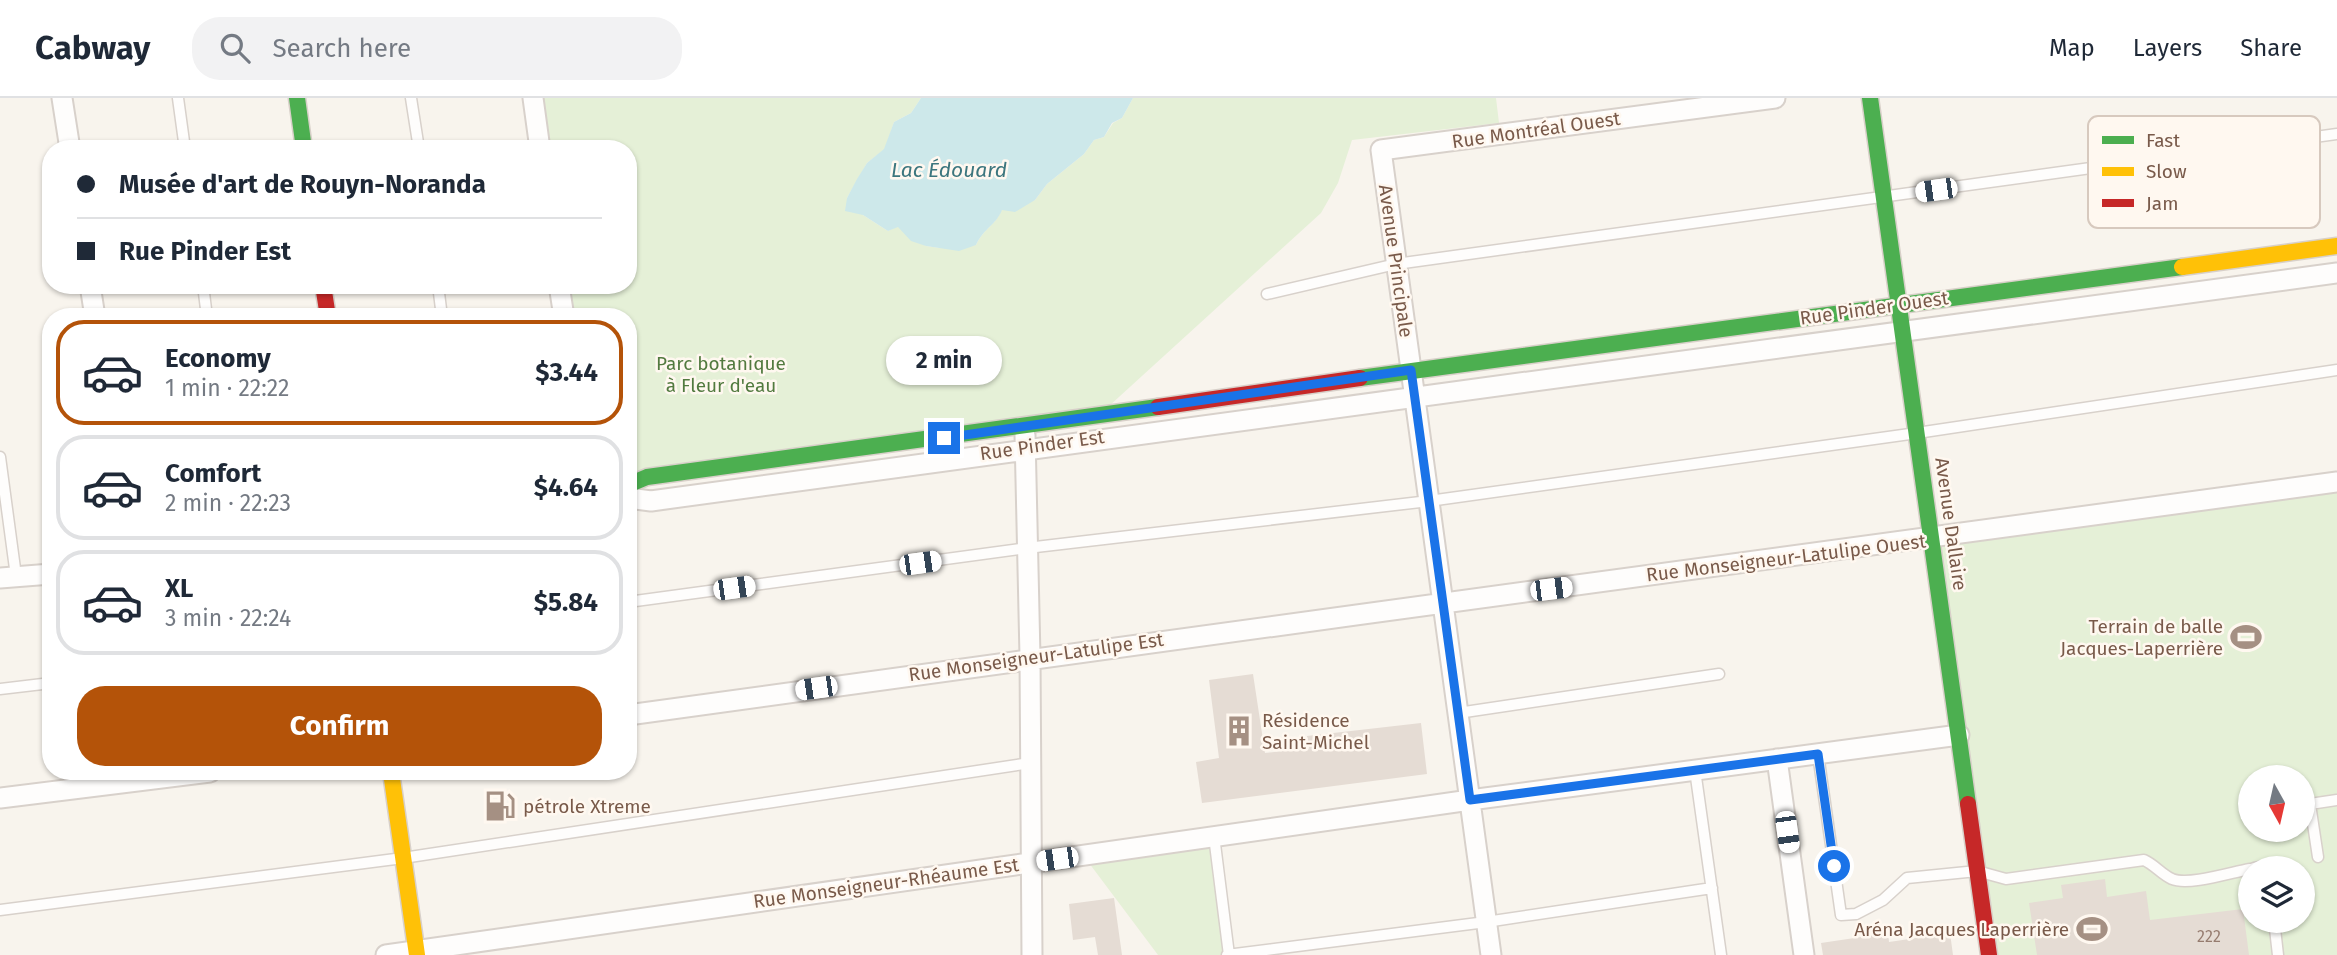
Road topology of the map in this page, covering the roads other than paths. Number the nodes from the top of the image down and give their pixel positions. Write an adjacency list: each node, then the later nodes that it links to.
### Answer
1 (62, 98): 8 (street)
2 (178, 98): 9 (lane)
3 (297, 98): 10 (street)
4 (411, 98): 11 (lane)
5 (533, 98): 12 (street)
6 (1775, 98): 13 (street, Rue Montréal Ouest)
7 (1870, 98): 15 (street, Avenue Dallaire)
8 (68, 140)
9 (184, 140)
10 (303, 140)
11 (418, 140)
12 (539, 140)
13 (1381, 150): 17 (street, Avenue Principale)
14 (2088, 169): 15 (lane)
15 (1883, 198): 17 (lane); 20 (street, Avenue Dallaire)
16 (2337, 246): 20 (street, Rue Pinder Ouest)
17 (1396, 264): 19 (lane); 22 (street, Avenue Principale)
18 (2337, 272): 21 (street, Rue Pinder Ouest)
19 (1267, 293)
20 (1899, 304): 21 (street, Avenue Dallaire); 22 (street, Rue Pinder Ouest)
21 (1903, 334): 24 (street, Rue Pinder Ouest); 26 (street, Avenue Dallaire)
22 (1411, 370): 24 (street, Avenue Principale); 25 (street, Rue Pinder Est)
23 (2337, 370): 26 (lane)
24 (1415, 397): 27 (street, Rue Pinder Est); 32 (street, Avenue Principale)
25 (1025, 427): 27 (street); 29 (street, Rue Pinder Est)
26 (1917, 433): 32 (lane); 33 (street, Avenue Dallaire)
27 (1025, 447): 31 (street, Rue Pinder Est); 34 (street)
28 (0, 457): 37 (lane)
29 (637, 481)
30 (2337, 482): 33 (street, Rue Monseigneur-Latulipe Ouest)
31 (637, 499)
32 (1429, 500): 34 (lane); 39 (street, Avenue Principale)
33 (1932, 540): 39 (street, Rue Monseigneur-Latulipe Ouest); 46 (street, Avenue Dallaire)
34 (1027, 548): 38 (lane); 40 (street)
35 (42, 569): 37 (street)
36 (42, 575): 37 (street)
37 (8, 577)
38 (637, 601)
39 (1443, 602): 40 (street, Rue Monseigneur-Latulipe Est); 44 (street, Avenue Principale)
40 (1030, 657): 45 (street, Rue Monseigneur-Latulipe Est); 49 (street)
41 (1719, 674): 44 (lane)
42 (42, 684): 43 (lane)
43 (0, 689)
44 (1458, 713): 54 (street, Avenue Principale)
45 (637, 714)
46 (1959, 736): 47 (street, Rue Monseigneur-Rhéaume Est); 60 (street, Avenue Dallaire)
47 (1818, 754): 48 (street, Rue Monseigneur-Rhéaume Est); 60 (lane)
48 (1777, 759): 50 (street, Rue Monseigneur-Rhéaume Est); 72 (street)
49 (1030, 763): 58 (lane); 59 (street)
50 (1695, 770): 54 (street, Rue Monseigneur-Rhéaume Est); 62 (lane)
51 (145, 780): 53 (street)
52 (392, 780): 58 (street)
53 (0, 798)
54 (1470, 800): 56 (street, Rue Monseigneur-Rhéaume Est); 64 (street, Avenue Principale)
55 (2337, 800): 57 (lane)
56 (1214, 836): 59 (street, Rue Monseigneur-Rhéaume Est); 69 (lane)
57 (2318, 857)
58 (404, 858): 63 (lane); 66 (street)
59 (1031, 863): 66 (street, Rue Monseigneur-Rhéaume Est); 68 (street)
60 (1977, 871): 61 (lane); 73 (street, Avenue Dallaire)
61 (2238, 871)
62 (1712, 888): 64 (lane); 71 (lane)
63 (0, 910)
64 (1486, 922): 69 (lane); 70 (street, Avenue Principale)
65 (2275, 933): 74 (lane)
66 (417, 953): 67 (street, Rue Monseigneur-Rhéaume Est)
67 (386, 955)
68 (1032, 955)
69 (1228, 955)
70 (1491, 955)
71 (1721, 955)
72 (1804, 955)
73 (1989, 955)
74 (2278, 955)

